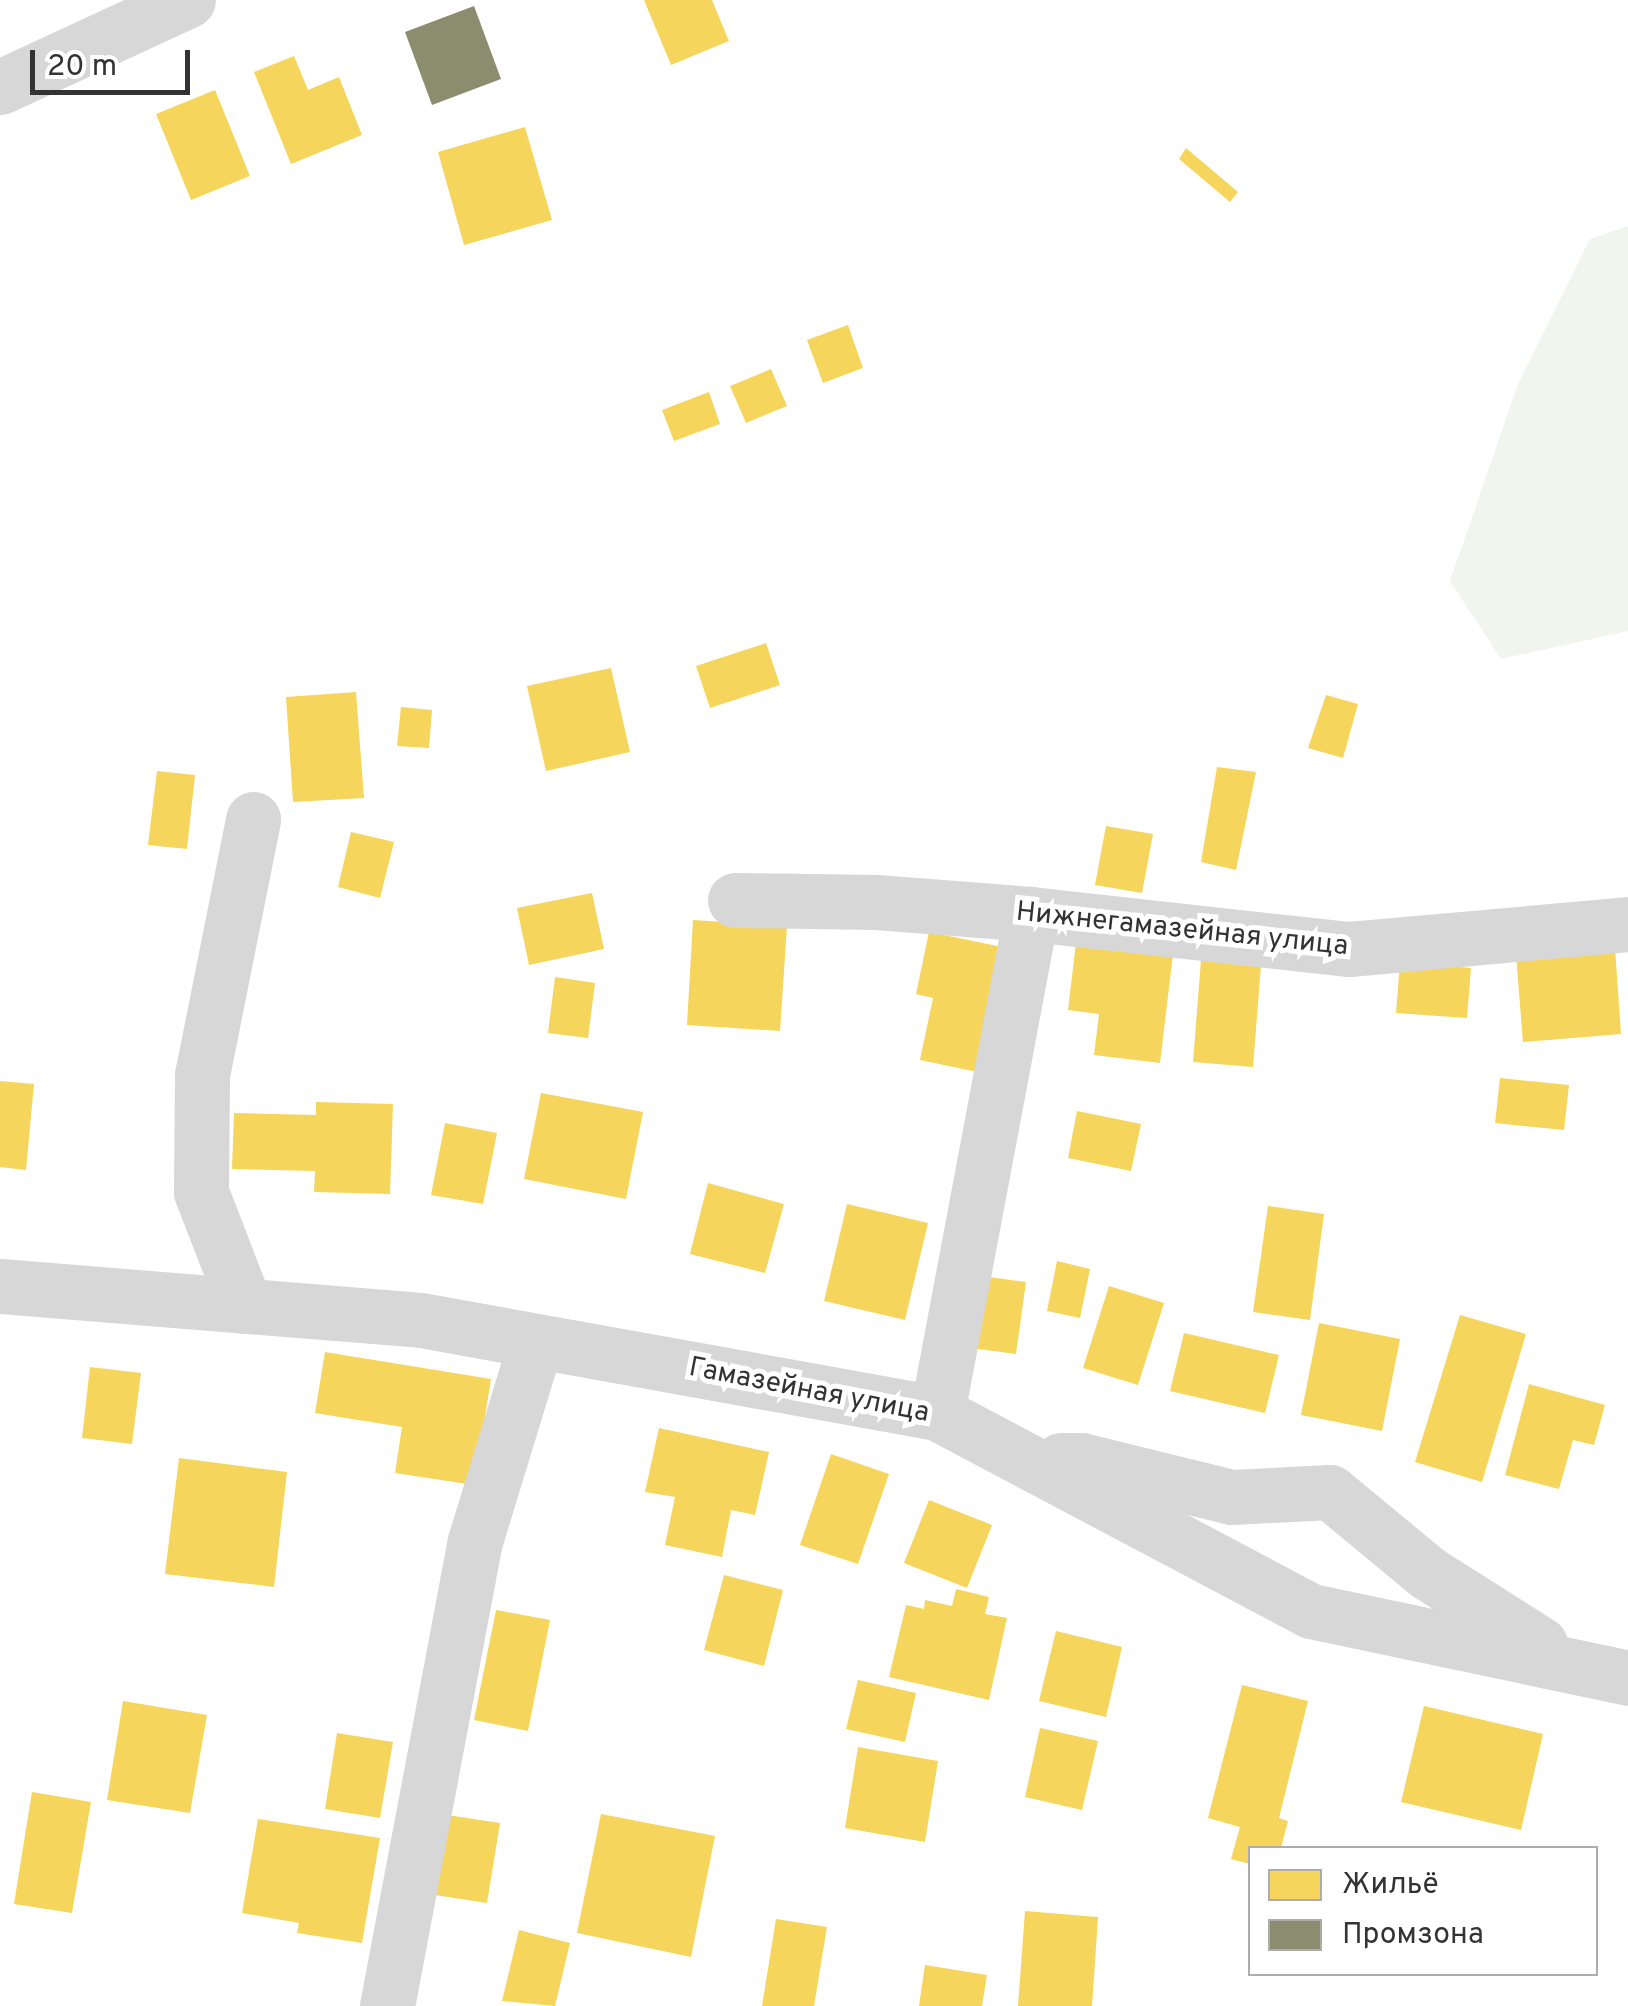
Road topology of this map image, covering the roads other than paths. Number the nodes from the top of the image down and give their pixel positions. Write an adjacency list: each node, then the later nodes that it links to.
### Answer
1 (188, 0): 2 (street)
2 (0, 87)
3 (253, 818): 8 (street)
4 (734, 900): 5 (street, Нижнегамазейная улица)
5 (1031, 914): 6 (street, Нижнегамазейная улица); 10 (street)
6 (1628, 924)
7 (0, 1286): 8 (street, Гамазейная улица)
8 (245, 1306): 9 (street, Гамазейная улица)
9 (536, 1342): 10 (street, Гамазейная улица); 14 (street)
10 (937, 1414): 11 (street, Гамазейная улица)
11 (1028, 1460): 12 (street, Гамазейная улица); 12 (street)
12 (1568, 1662): 13 (street, Гамазейная улица)
13 (1628, 1678)
14 (387, 2006)

